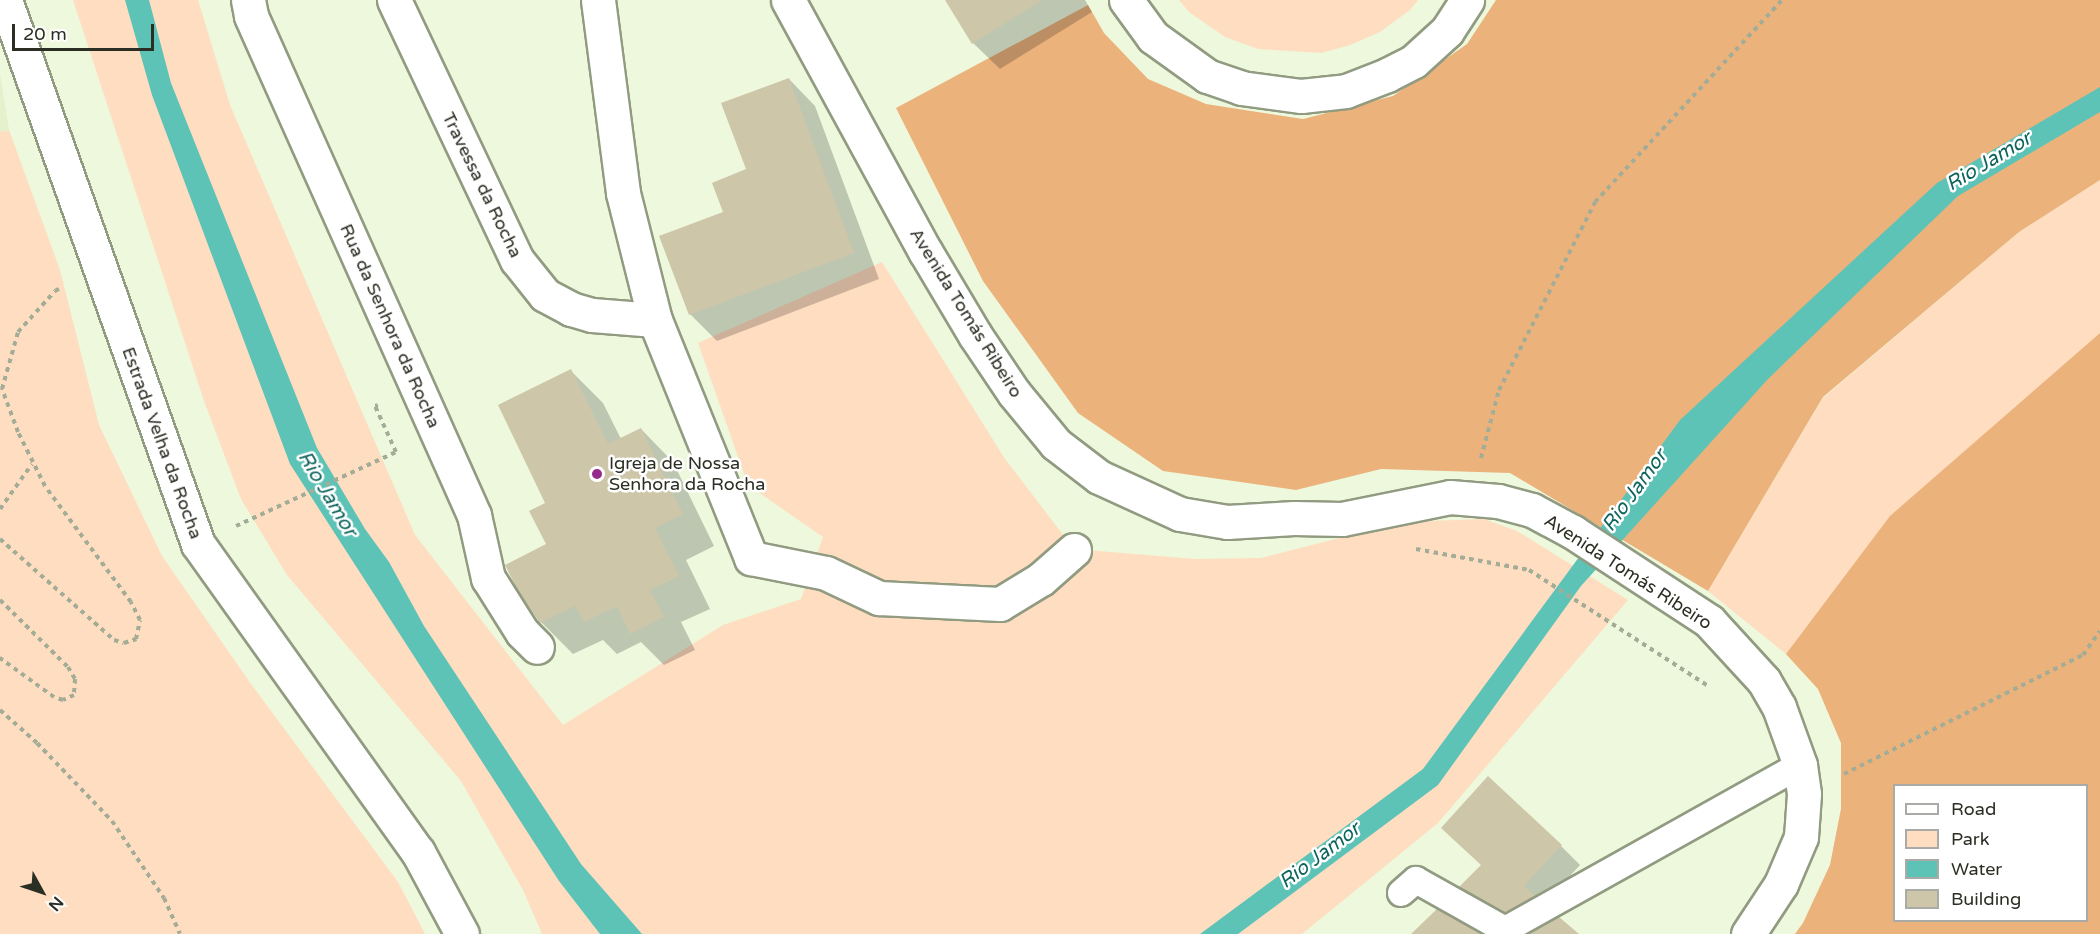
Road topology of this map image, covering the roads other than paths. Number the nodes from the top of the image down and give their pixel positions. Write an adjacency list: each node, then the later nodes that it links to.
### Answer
1 (5, 0): 13 (street, Estrada Velha da Rocha)
2 (248, 0): 10 (street, Rua da Senhora da Rocha)
3 (394, 0): 8 (street, Travessa da Rocha)
4 (598, 0): 8 (street)
5 (788, 0): 11 (street, Avenida Tomás Ribeiro)
6 (1126, 0): 7 (street)
7 (1467, 0)
8 (655, 320): 9 (street)
9 (1074, 549)
10 (537, 647)
11 (1802, 780): 12 (lane); 14 (street, Avenida Tomás Ribeiro)
12 (1401, 893)
13 (462, 934)
14 (1748, 934)

